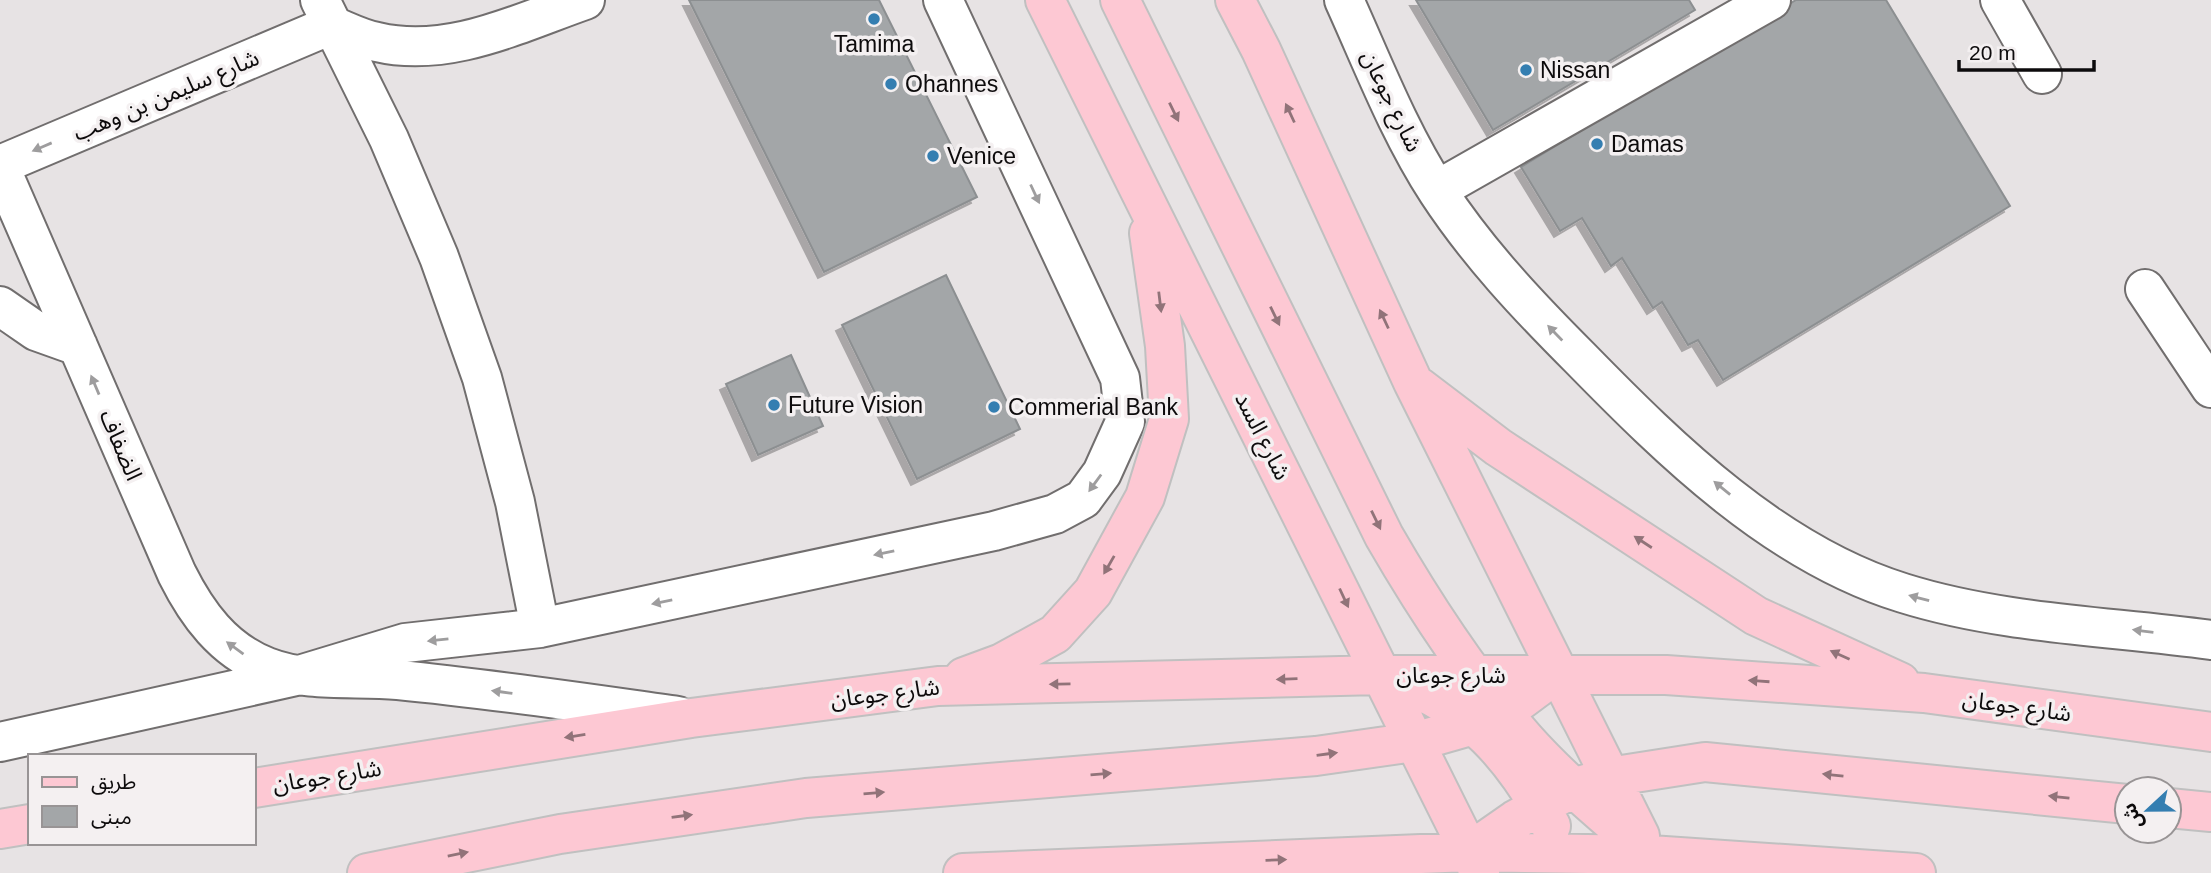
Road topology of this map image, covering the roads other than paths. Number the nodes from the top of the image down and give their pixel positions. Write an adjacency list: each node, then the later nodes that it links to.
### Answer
1 (585, 0): 10 (street)
2 (943, 0): 21 (street, شارع جوعان, one-way to 21)
3 (1045, 0): 14 (main road, شارع السد)
4 (1120, 0): 25 (main road, one-way to 25)
5 (1235, 0): 11 (main road)
6 (1248, 0): 11 (main road)
7 (1344, 0): 15 (street, شارع جوعان)
8 (1771, 0): 15 (street)
9 (2000, 0): 12 (street)
10 (325, 13): 13 (street, شارع سليمن بن وهب, one-way to 13); 21 (street)
11 (1261, 50): 19 (main road, one-way to 11)
12 (2042, 74)
13 (0, 166): 18 (street, الضفاف)
14 (1139, 187): 24 (main road, شارع السد, one-way to 24); 27 (main road, one-way to 27)
15 (1437, 190): 22 (street, شارع جوعان, one-way to 15)
16 (2145, 289): 20 (street)
17 (0, 306): 18 (street)
18 (78, 346): 26 (street, الضفاف, one-way to 18)
19 (1413, 382): 23 (main road); 28 (main road, one-way to 19)
20 (2211, 388)
21 (540, 628): 26 (street, شارع جوعان, one-way to 26)
22 (2211, 640)
23 (1556, 674): 25 (main road, شارع جوعان); 28 (main road, شارع جوعان, one-way to 23); 30 (main road); 34 (main road)
24 (1380, 675): 25 (main road, شارع جوعان); 27 (main road, شارع جوعان, one-way to 27); 30 (main road); 33 (main road, شارع السد)
25 (1473, 675): 30 (main road)
26 (296, 676): 29 (street, شارع جوعان, one-way to 26); 32 (street, شارع جوعان)
27 (938, 686): 29 (main road, شارع جوعان)
28 (1924, 693): 31 (main road, شارع جوعان)
29 (691, 718): 35 (main road, شارع جوعان, one-way to 35)
30 (1489, 718): 33 (main road); 36 (main road)
31 (2211, 732)
32 (0, 742)
33 (1414, 742): 42 (main road, شارع السد); 45 (main road, one-way to 33)
34 (1609, 777): 36 (main road); 37 (main road, one-way to 34); 44 (main road)
35 (256, 788)
36 (1556, 796): 42 (main road); 43 (main road); 44 (main road)
37 (2113, 803)
38 (2183, 809): 39 (main road)
39 (2211, 812)
40 (28, 824): 41 (main road)
41 (0, 829)
42 (1474, 862): 43 (main road); 46 (main road, one-way to 42)
43 (1571, 863): 44 (main road)
44 (1654, 864): 47 (main road)
45 (367, 873)
46 (963, 873)
47 (1916, 873)

